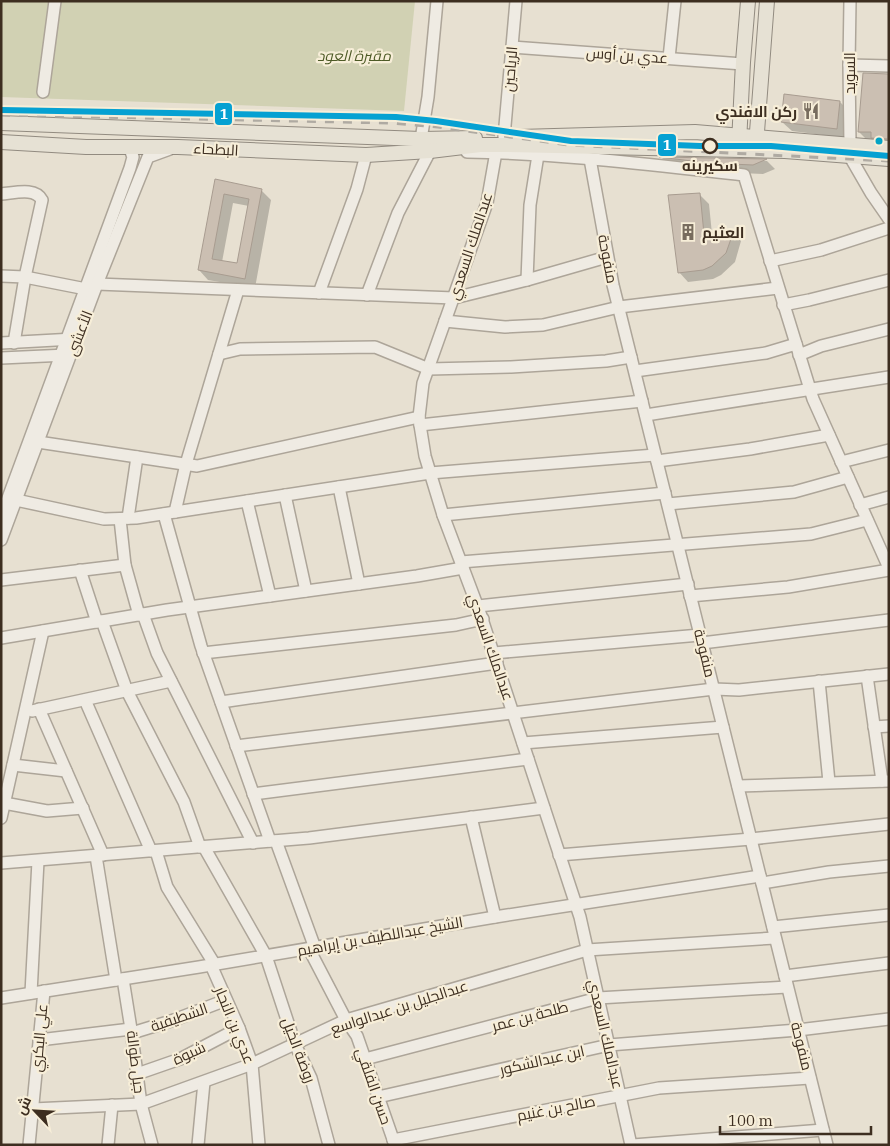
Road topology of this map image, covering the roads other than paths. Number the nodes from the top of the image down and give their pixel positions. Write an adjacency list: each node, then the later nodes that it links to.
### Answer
1 (55, 1): 13 (street)
2 (437, 1): 18 (street)
3 (516, 1): 8 (street, الرياحين)
4 (675, 1): 9 (street)
5 (748, 1): 10 (main road)
6 (767, 1): 14 (main road)
7 (850, 1): 11 (street, السويد)
8 (512, 47): 9 (street, عدي بن أوس); 21 (street, الرياحين)
9 (669, 58): 10 (street, عدي بن أوس)
10 (743, 64): 15 (main road)
11 (849, 65): 12 (street); 25 (street, السويد)
12 (889, 66)
13 (44, 92)
14 (758, 115): 15 (main road); 20 (main road)
15 (740, 117): 17 (main road)
16 (1, 124): 18 (main road, البطحاء)
17 (740, 136): 20 (main road); 21 (main road); 26 (main road)
18 (421, 139): 21 (main road, البطحاء)
19 (1, 142): 22 (main road, البطحاء)
20 (756, 144): 25 (main road); 26 (main road)
21 (502, 145): 26 (main road); 27 (main road, البطحاء); 29 (street, البطحاء); 47 (street, عبدالملك السعدي)
22 (129, 146): 23 (main road, البطحاء); 43 (street, الأعشى)
23 (178, 147): 28 (main road, البطحاء); 41 (street, الأعشى)
24 (889, 148): 25 (main road)
25 (850, 149): 31 (main road); 33 (street)
26 (739, 150)
27 (430, 151): 28 (main road, البطحاء); 46 (street)
28 (366, 155): 45 (street)
29 (538, 155): 30 (street, البطحاء); 39 (street)
30 (590, 159): 35 (street, منفوحة); 36 (street, البطحاء)
31 (889, 159)
32 (1, 194): 38 (street)
33 (889, 218)
34 (889, 228): 36 (street)
35 (607, 256): 39 (street); 49 (street, منفوحة)
36 (770, 261): 42 (street)
37 (1, 276): 38 (street)
38 (26, 277): 43 (street); 54 (street)
39 (527, 280): 47 (street)
40 (889, 280): 48 (street)
41 (97, 284): 44 (street); 52 (street, الأعشى)
42 (778, 288): 48 (street); 49 (street)
43 (86, 289): 52 (street, الأعشى)
44 (238, 290): 45 (street); 56 (street)
45 (319, 293): 46 (street)
46 (367, 295): 47 (street)
47 (454, 298): 50 (street, عبدالملك السعدي)
48 (783, 305): 55 (street)
49 (619, 307): 50 (street); 58 (street, منفوحة)
50 (445, 321): 60 (street, عبدالملك السعدي)
51 (889, 329): 55 (street)
52 (72, 339): 54 (street); 57 (street, الأعشى)
53 (1, 343): 54 (street)
54 (14, 343)
55 (797, 349): 61 (street); 63 (street)
56 (219, 354): 60 (street); 73 (street)
57 (66, 355): 59 (street); 68 (street, الأعشى); 85 (street, الأعشى)
58 (631, 357): 60 (street); 61 (street, منفوحة)
59 (1, 358)
60 (429, 369): 66 (street, عبدالملك السعدي)
61 (635, 371): 64 (street, منفوحة)
62 (889, 377): 63 (street)
63 (810, 390): 65 (street); 67 (street)
64 (642, 401): 65 (street, منفوحة); 66 (street)
65 (646, 415): 71 (street, منفوحة)
66 (420, 421): 73 (street); 74 (street, عبدالملك السعدي)
67 (829, 435): 71 (street); 72 (street)
68 (38, 442): 70 (street); 80 (street, الأعشى)
69 (889, 450): 72 (street)
70 (136, 457): 73 (street); 86 (street)
71 (656, 458): 74 (street); 79 (street, منفوحة)
72 (841, 462): 75 (street)
73 (186, 464): 83 (street)
74 (430, 473): 76 (street); 84 (street, عبدالملك السعدي)
75 (848, 477): 79 (street); 82 (street)
76 (338, 487): 77 (street); 96 (street)
77 (285, 495): 81 (street); 98 (street)
78 (889, 497): 82 (street)
79 (666, 499): 84 (street); 89 (street, منفوحة)
80 (16, 500): 86 (street); 88 (street, الأعشى)
81 (247, 501): 83 (street); 99 (street)
82 (860, 505): 87 (street)
83 (170, 513): 86 (street); 102 (street, حسن الفلقي)
84 (443, 515): 92 (street, عبدالملك السعدي)
85 (1, 517)
86 (124, 519): 91 (street)
87 (867, 520): 89 (street); 90 (street)
88 (1, 540)
89 (678, 544): 92 (street); 97 (street, منفوحة)
90 (885, 549): 93 (street)
91 (125, 565): 94 (street); 103 (street)
92 (462, 565): 96 (street); 101 (street, عبدالملك السعدي)
93 (889, 569): 100 (street)
94 (80, 570): 95 (street); 106 (street, روضة الخيل)
95 (1, 580)
96 (359, 584): 98 (street)
97 (688, 584): 100 (street, منفوحة); 101 (street)
98 (306, 591): 99 (street)
99 (270, 596): 102 (street)
100 (690, 596): 109 (street, منفوحة)
101 (478, 606): 104 (street, عبدالملك السعدي)
102 (191, 607): 103 (street); 110 (street, حسن الفلقي)
103 (141, 615): 106 (street); 114 (street)
104 (483, 620): 110 (street); 111 (street, عبدالملك السعدي)
105 (889, 620): 109 (street)
106 (99, 622): 107 (street); 117 (street, روضة الخيل)
107 (43, 631): 108 (street); 121 (street)
108 (1, 638)
109 (701, 639): 111 (street); 116 (street, منفوحة)
110 (203, 653): 119 (street, حسن الفلقي)
111 (495, 658): 119 (street); 122 (street, عبدالملك السعدي)
112 (889, 674): 113 (street)
113 (866, 676): 115 (street); 125 (street)
114 (172, 681): 117 (street); 143 (street)
115 (819, 681): 116 (street); 132 (street)
116 (714, 689): 122 (street); 124 (street, منفوحة)
117 (127, 691): 118 (street); 144 (street, روضة الخيل)
118 (85, 700): 120 (street); 145 (street, عدي بن النجار)
119 (221, 702): 127 (street, حسن الفلقي)
120 (39, 709): 121 (street); 130 (street, جبل طوالة)
121 (25, 712): 129 (street)
122 (513, 712): 126 (street, عبدالملك السعدي); 127 (street)
123 (889, 726): 125 (street)
124 (723, 727): 126 (street); 133 (street, منفوحة)
125 (874, 727): 131 (street)
126 (523, 744): 128 (street, عبدالملك السعدي)
127 (236, 746): 134 (street, حسن الفلقي)
128 (528, 759): 134 (street); 137 (street, عبدالملك السعدي)
129 (13, 765): 130 (street); 135 (street)
130 (66, 771): 136 (street, جبل طوالة)
131 (885, 781): 132 (street)
132 (829, 782): 133 (street)
133 (738, 786): 141 (street, منفوحة)
134 (253, 794): 142 (street, حسن الفلقي)
135 (4, 803): 136 (street); 139 (street)
136 (83, 808): 148 (street, جبل طوالة)
137 (544, 808): 138 (street); 146 (street, عبدالملك السعدي)
138 (471, 817): 142 (street); 156 (street)
139 (1, 818)
140 (889, 824): 141 (street)
141 (751, 839): 146 (street); 153 (street, منفوحة)
142 (273, 841): 143 (street); 158 (street, حسن الفلقي)
143 (253, 843): 144 (street)
144 (202, 847): 145 (street); 160 (street, روضة الخيل)
145 (154, 851): 148 (street); 162 (street, عدي بن النجار)
146 (559, 855): 154 (street, عبدالملك السعدي)
147 (1, 856): 151 (street)
148 (100, 856): 149 (street); 163 (street, جبل طوالة)
149 (38, 861): 151 (street); 166 (street)
150 (1, 863): 151 (street)
151 (19, 863)
152 (889, 866): 153 (street, الشيخ عبداللطيف بن إبراهيم)
153 (761, 879): 154 (street, الشيخ عبداللطيف بن إبراهيم); 157 (street, منفوحة)
154 (576, 905): 156 (street, الشيخ عبداللطيف بن إبراهيم); 159 (street, عبدالملك السعدي)
155 (889, 916): 157 (street, عبدالجليل بن عبدالواسع)
156 (495, 917): 158 (street, الشيخ عبداللطيف بن إبراهيم)
157 (774, 932): 159 (street, عبدالجليل بن عبدالواسع); 164 (street, منفوحة)
158 (312, 948): 160 (street, الشيخ عبداللطيف بن إبراهيم); 170 (street, حسن الفلقي)
159 (587, 950): 168 (street, عبدالملك السعدي); 170 (street, عبدالجليل بن عبدالواسع)
160 (266, 956): 162 (street, الشيخ عبداللطيف بن إبراهيم); 176 (street, روضة الخيل)
161 (889, 963): 164 (street, طلحة بن عمر)
162 (213, 965): 163 (street, الشيخ عبداللطيف بن إبراهيم); 169 (street, عدي بن النجار)
163 (120, 980): 165 (street, الشيخ عبداللطيف بن إبراهيم); 174 (street, جبل طوالة)
164 (786, 981): 168 (street, طلحة بن عمر); 173 (street, منفوحة)
165 (44, 991): 166 (street, الشيخ عبداللطيف بن إبراهيم); 175 (street, علي البكري)
166 (31, 993): 167 (street, الشيخ عبداللطيف بن إبراهيم)
167 (1, 998)
168 (598, 998): 177 (street, عبدالملك السعدي); 178 (street, طلحة بن عمر)
169 (226, 1000): 172 (street, عدي بن النجار); 174 (street, الشطيفية)
170 (346, 1020): 176 (street, عبدالجليل بن عبدالواسع); 178 (street, حسن الفلقي)
171 (889, 1020): 173 (street, ابن عبدالشكور)
172 (239, 1028): 179 (street, عدي بن النجار); 180 (street, شبوة)
173 (798, 1030): 177 (street, ابن عبدالشكور); 181 (street, منفوحة)
174 (132, 1031): 175 (street, الشطيفية); 180 (street, جبل طوالة)
175 (39, 1040): 187 (street, علي البكري)
176 (295, 1044): 179 (street, عبدالجليل بن عبدالواسع); 195 (street, روضة الخيل)
177 (609, 1045): 183 (street, عبدالملك السعدي); 184 (street, ابن عبدالشكور)
178 (365, 1059): 184 (street, حسن الفلقي)
179 (252, 1064): 182 (street, عبدالجليل بن عبدالواسع); 194 (street, عدي بن النجار)
180 (137, 1074): 185 (street, جبل طوالة)
181 (810, 1078): 183 (street, صالح بن غنيم); 188 (street, منفوحة)
182 (204, 1082): 185 (street, عبدالجليل بن عبدالواسع); 193 (street)
183 (620, 1095): 189 (street, صالح بن غنيم); 196 (street, عبدالملك السعدي)
184 (378, 1097): 189 (street, حسن الفلقي)
185 (141, 1104): 186 (street, عبدالجليل بن عبدالواسع); 192 (street, جبل طوالة)
186 (112, 1105): 187 (street, عبدالجليل بن عبدالواسع); 191 (street)
187 (33, 1109): 190 (street, علي البكري)
188 (823, 1130): 196 (street); 197 (street, منفوحة)
189 (394, 1143)
190 (29, 1145)
191 (108, 1145)
192 (152, 1145)
193 (198, 1145)
194 (259, 1145)
195 (329, 1145)
196 (632, 1145)
197 (827, 1145)

